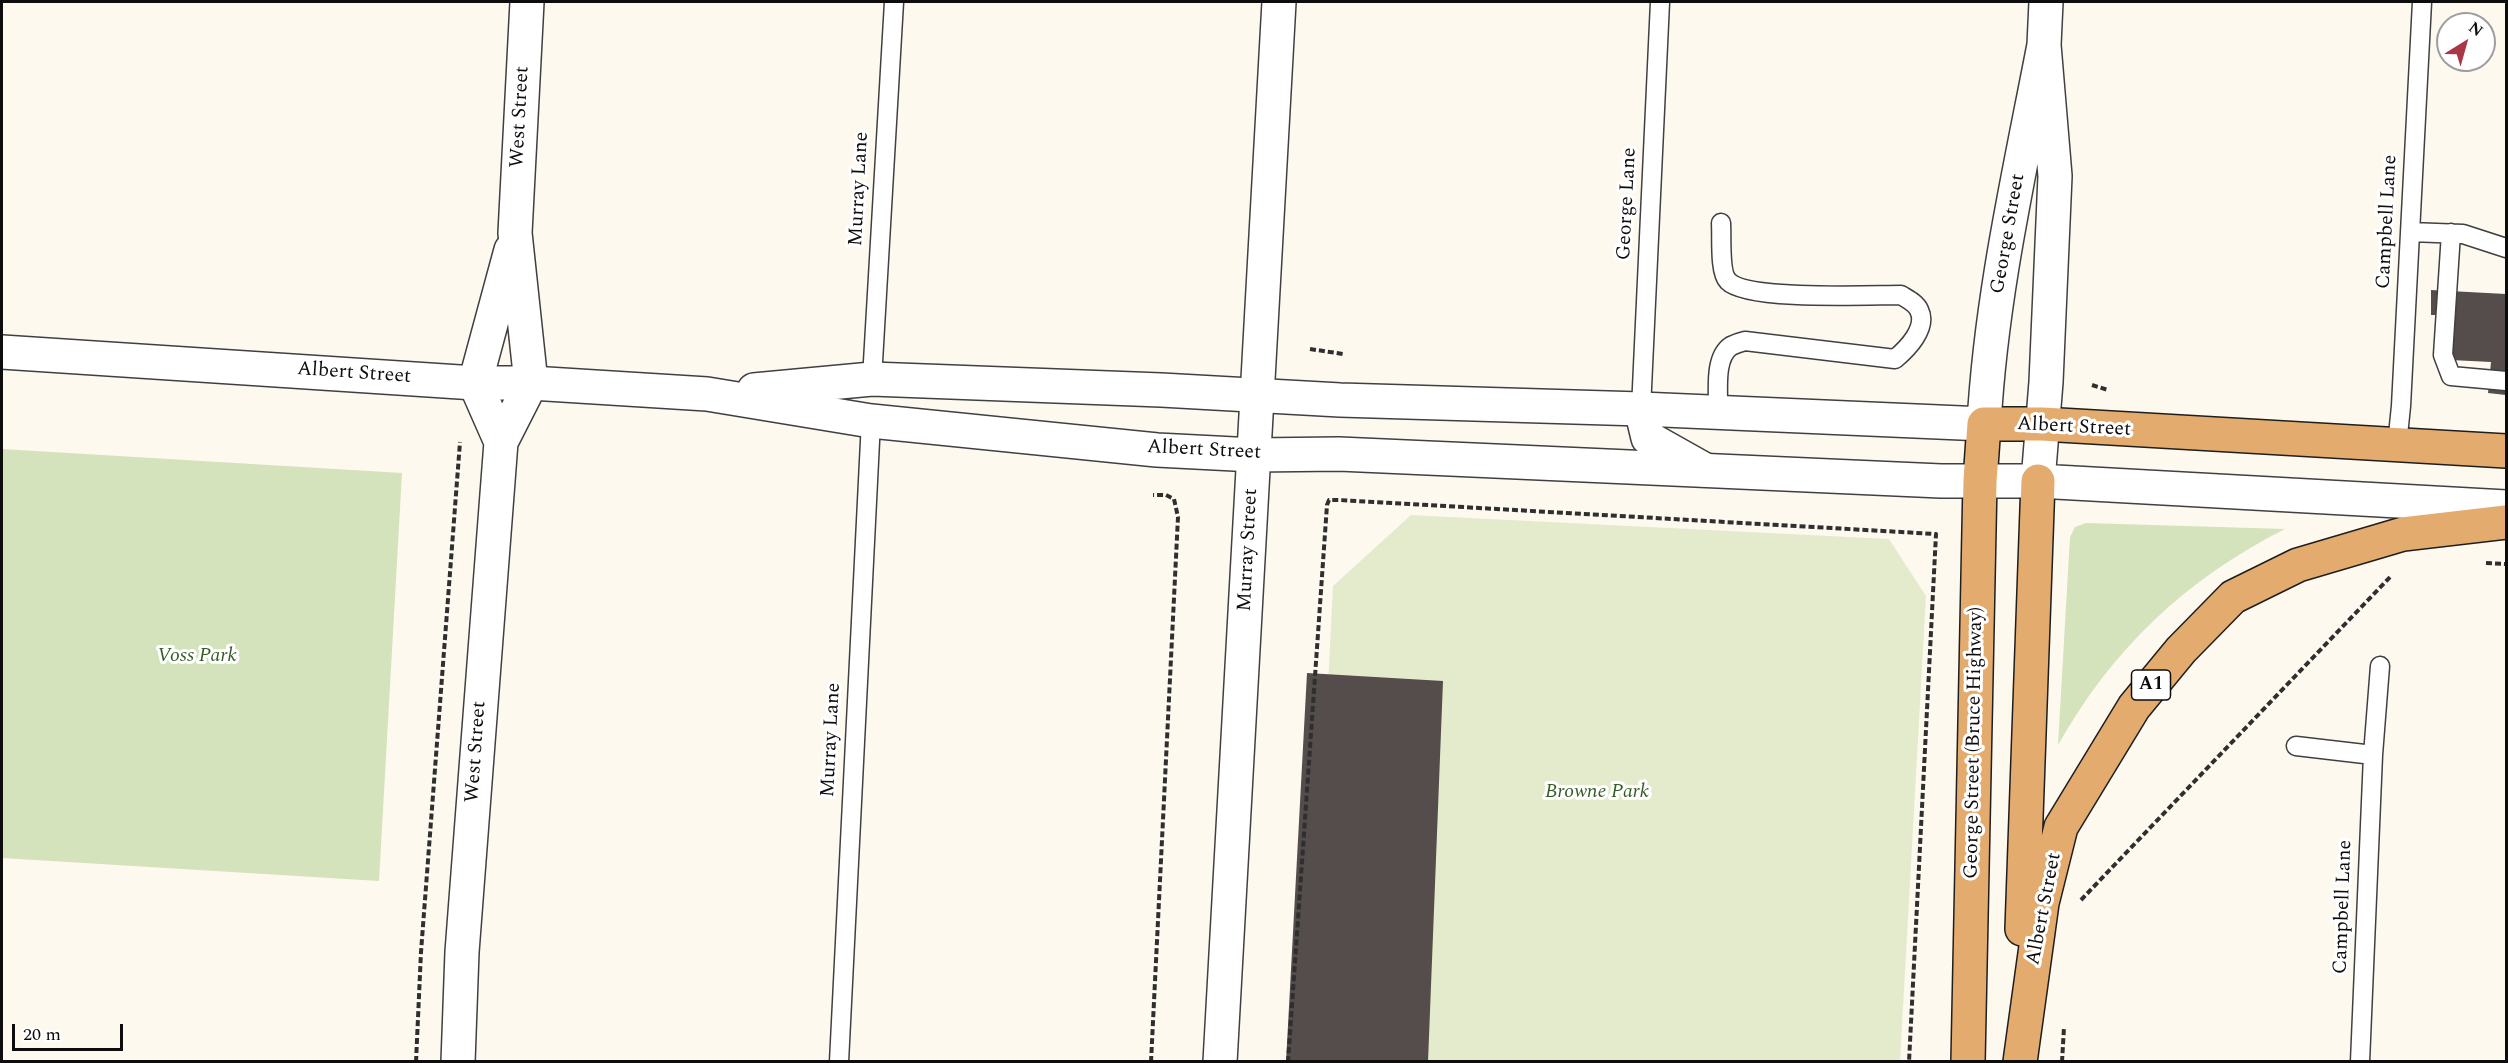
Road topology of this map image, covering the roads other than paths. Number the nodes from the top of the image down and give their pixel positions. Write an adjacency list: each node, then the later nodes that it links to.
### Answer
1 (527, 2): 10 (street, West Street)
2 (894, 2): 14 (lane, Murray Lane)
3 (1278, 2): 19 (street, Murray Street)
4 (1660, 2): 20 (lane, George Lane)
5 (2046, 2): 7 (street, George Street)
6 (2422, 2): 9 (lane, Campbell Lane)
7 (2044, 45): 23 (street, George Street); 24 (street, George Street)
8 (1721, 223): 21 (lane)
9 (2410, 232): 11 (lane); 26 (lane, Campbell Lane)
10 (515, 233): 16 (street, West Street); 17 (street, West Street)
11 (2451, 233): 12 (lane); 15 (lane)
12 (2506, 248)
13 (2, 352): 16 (street, Albert Street)
14 (872, 379): 18 (street, Albert Street); 19 (street, Albert Street)
15 (2506, 381)
16 (475, 383): 17 (street, Albert Street); 25 (street, West Street)
17 (531, 383): 18 (street, Albert Street); 25 (street, West Street)
18 (707, 394): 22 (street, Albert Street)
19 (1256, 396): 20 (street, Albert Street); 28 (street, Murray Street)
20 (1641, 409): 21 (street, Albert Street); 29 (street, Albert Street)
21 (1718, 412): 23 (street, Albert Street)
22 (871, 421): 28 (street, Albert Street); 38 (lane, Murray Lane)
23 (1984, 424): 24 (highway, Albert Street); 30 (highway, George Street (Bruce Highway))
24 (2042, 424): 26 (highway, Albert Street); 31 (street, George Street)
25 (501, 442): 37 (street, West Street)
26 (2397, 445): 27 (highway, Albert Street)
27 (2506, 451)
28 (1254, 455): 29 (street, Albert Street); 39 (street, Murray Street)
29 (1705, 470): 30 (street, Albert Street)
30 (1980, 481): 31 (street, Albert Street); 40 (highway, George Street (Bruce Highway))
31 (2038, 481): 32 (street, Albert Street); 41 (highway, A1)
32 (2506, 507)
33 (2506, 522): 41 (highway, Albert Street / A1)
34 (2380, 666): 36 (lane, Campbell Lane)
35 (2296, 746): 36 (lane)
36 (2373, 755): 42 (lane, Campbell Lane)
37 (458, 1062)
38 (839, 1062)
39 (1220, 1062)
40 (1968, 1062)
41 (2018, 1062)
42 (2360, 1062)

